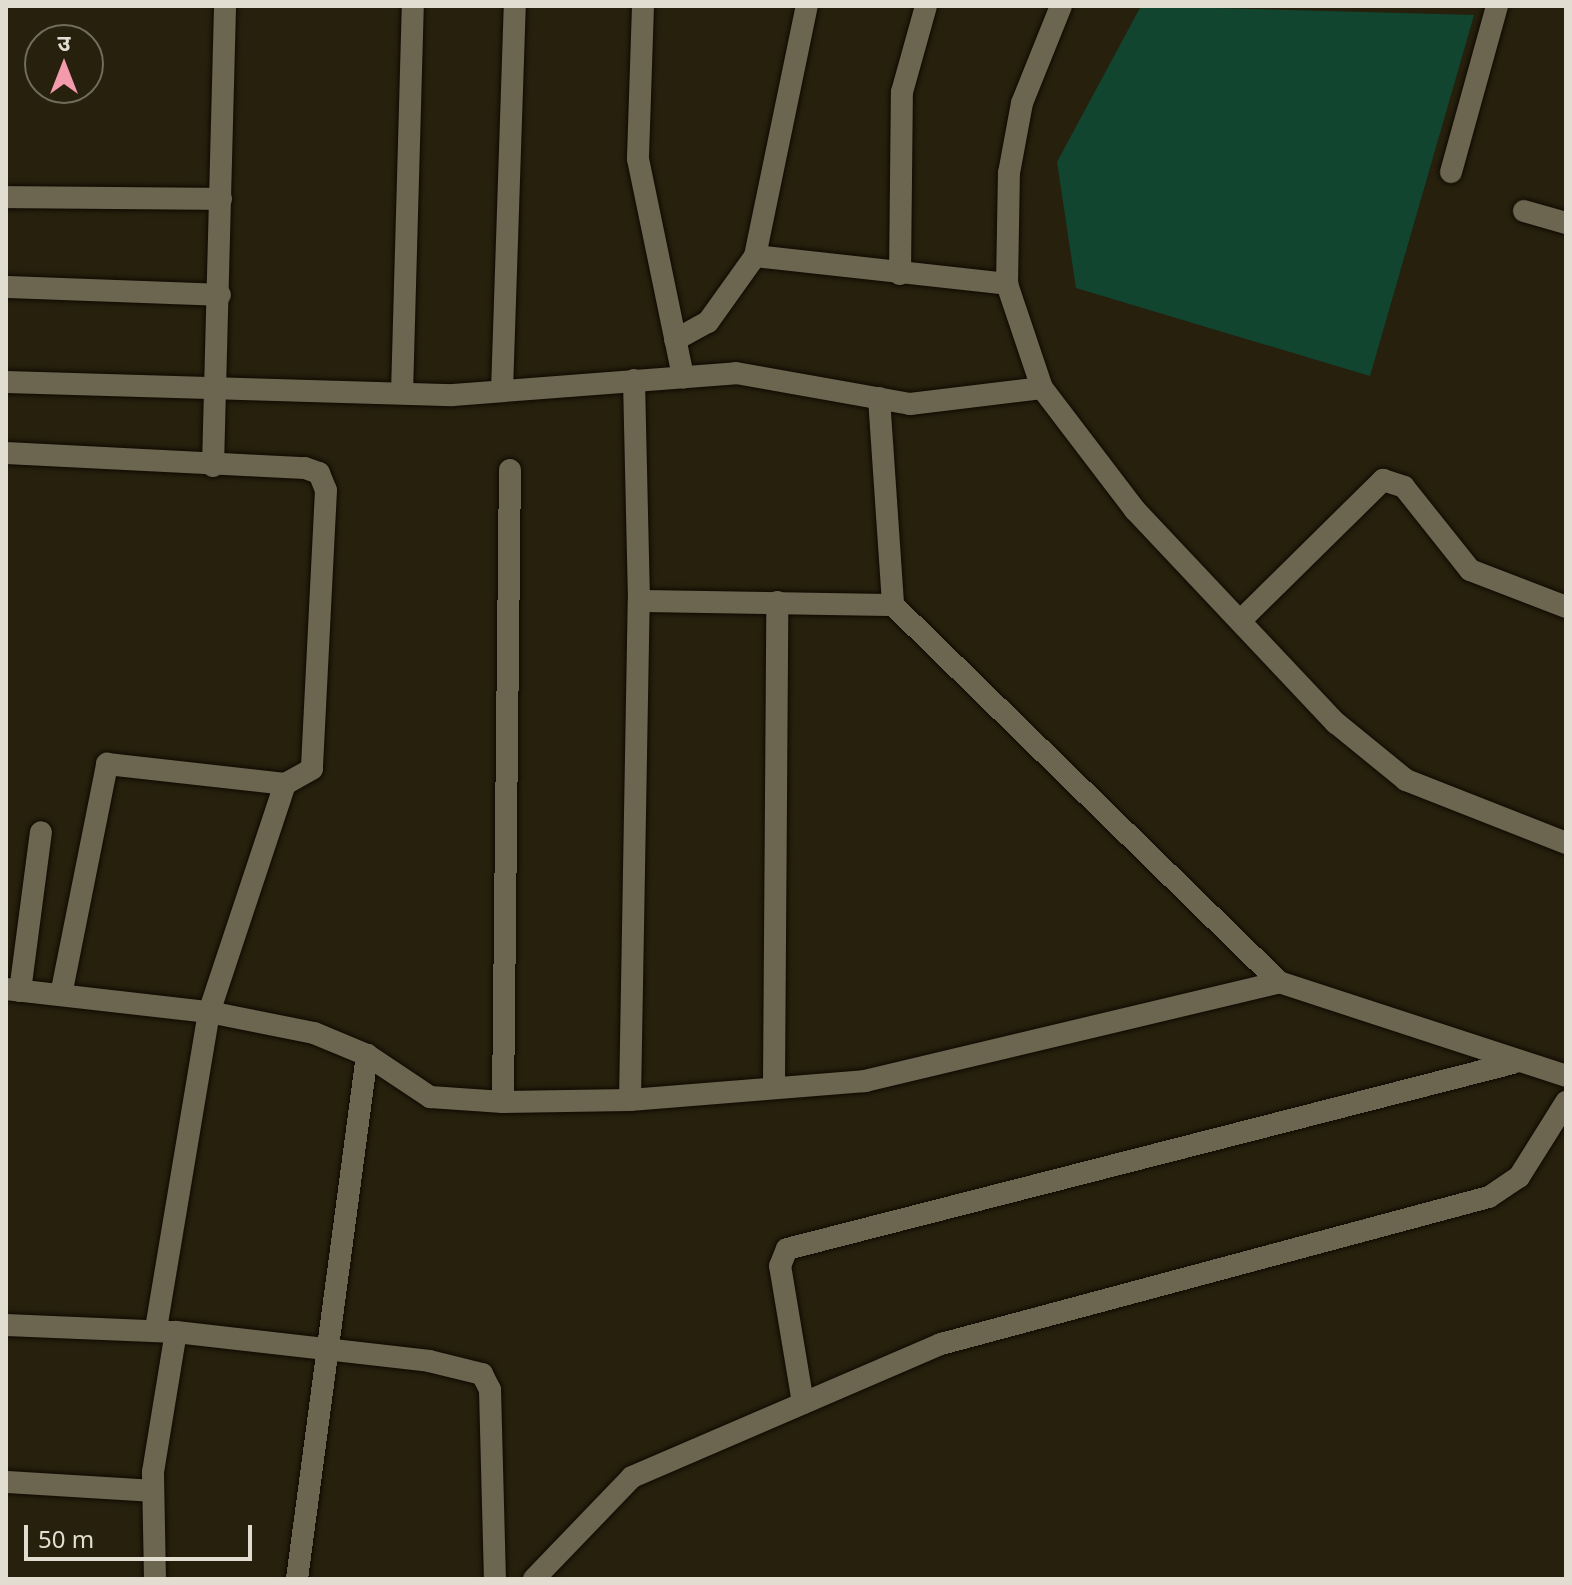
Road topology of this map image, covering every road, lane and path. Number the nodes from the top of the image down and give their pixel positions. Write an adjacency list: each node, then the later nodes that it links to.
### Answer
1 (225, 6): 11 (street)
2 (413, 6): 26 (street)
3 (515, 6): 25 (street)
4 (643, 6): 19 (street)
5 (807, 6): 14 (street)
6 (926, 6): 15 (street)
7 (1061, 6): 16 (street)
8 (1497, 6): 9 (street)
9 (1451, 172)
10 (6, 197): 11 (street)
11 (221, 199): 18 (street)
12 (1524, 211): 13 (street)
13 (1566, 223)
14 (755, 256): 15 (street); 19 (street)
15 (900, 274): 16 (street)
16 (1007, 284): 24 (street)
17 (6, 287): 18 (street)
18 (220, 295): 23 (street)
19 (675, 340): 20 (street)
20 (683, 377): 21 (street); 27 (street)
21 (634, 380): 25 (street); 31 (street)
22 (6, 382): 23 (street)
23 (218, 388): 26 (street); 29 (street)
24 (1042, 388): 27 (street); 35 (street)
25 (502, 391): 26 (street)
26 (402, 393)
27 (879, 398): 33 (street)
28 (6, 453): 29 (street)
29 (213, 466): 36 (street)
30 (510, 470): 48 (street)
31 (639, 601): 32 (street); 47 (street)
32 (777, 602): 33 (street); 46 (street)
33 (893, 605): 39 (street)
34 (1566, 607): 35 (street)
35 (1240, 621): 38 (street)
36 (285, 784): 41 (street); 42 (street)
37 (41, 832): 40 (street)
38 (1566, 843)
39 (1279, 982): 44 (street); 46 (street)
40 (13, 990): 41 (street)
41 (61, 995): 42 (street)
42 (209, 1012): 43 (street); 51 (street)
43 (367, 1055): 48 (street); 52 (street)
44 (1513, 1063): 45 (street); 53 (street)
45 (1566, 1076)
46 (774, 1084): 47 (street)
47 (630, 1100): 48 (street)
48 (503, 1102)
49 (1566, 1102): 53 (street)
50 (6, 1325): 51 (street)
51 (166, 1331): 52 (street); 55 (street)
52 (331, 1350): 57 (street); 58 (street)
53 (803, 1403): 59 (street)
54 (6, 1482): 55 (street)
55 (152, 1491): 56 (street)
56 (155, 1579)
57 (297, 1579)
58 (495, 1579)
59 (534, 1579)

